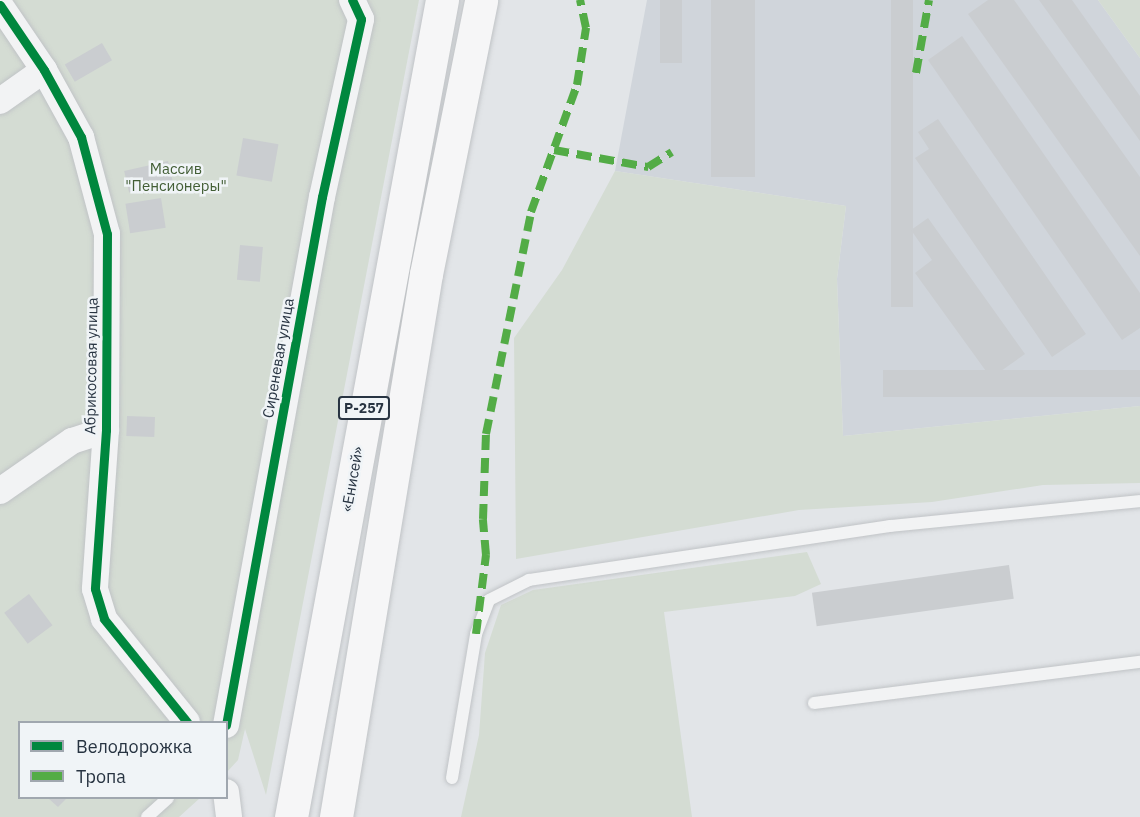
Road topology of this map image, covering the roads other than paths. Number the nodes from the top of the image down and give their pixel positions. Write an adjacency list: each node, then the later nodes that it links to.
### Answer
1 (352, 0): 13 (street, Сиреневая улица)
2 (442, 0): 19 (highway, «Енисей» / Р-257)
3 (481, 0): 20 (highway, Р-257)
4 (0, 5): 5 (street, Абрикосовая улица)
5 (44, 70): 6 (street); 7 (street, Абрикосовая улица)
6 (0, 101)
7 (106, 430): 8 (street); 12 (street, Абрикосовая улица)
8 (0, 491)
9 (1140, 501): 14 (lane)
10 (1140, 662): 11 (lane)
11 (814, 703)
12 (185, 721)
13 (227, 721)
14 (452, 778)
15 (167, 799): 17 (lane)
16 (227, 799): 18 (street)
17 (147, 817)
18 (229, 817)
19 (291, 817)
20 (336, 817)

